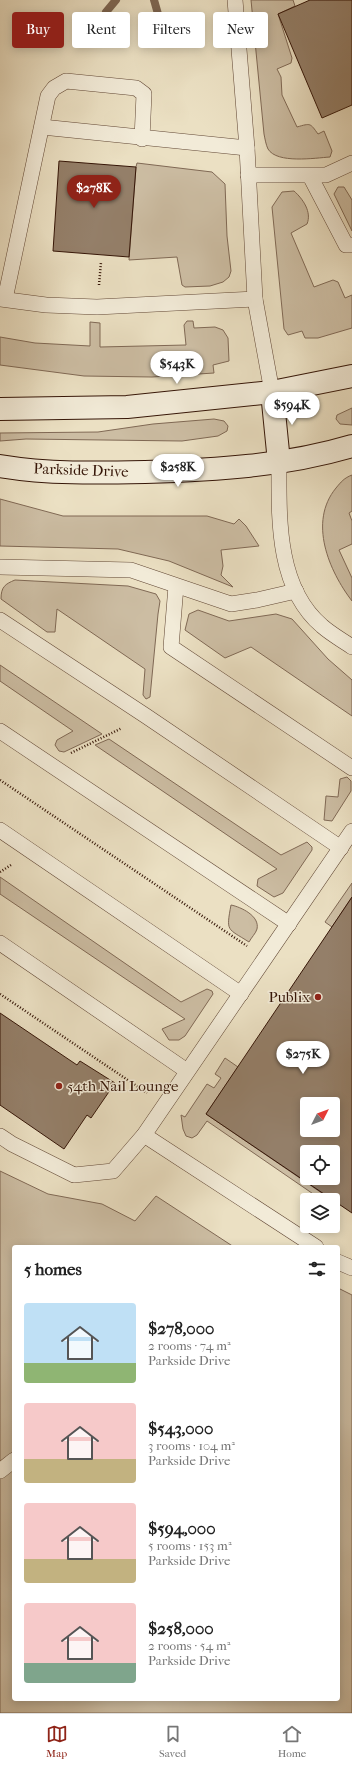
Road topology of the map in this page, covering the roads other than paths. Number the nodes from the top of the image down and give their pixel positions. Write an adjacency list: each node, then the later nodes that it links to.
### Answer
1 (235, 0): 4 (lane)
2 (42, 127): 3 (lane); 3 (lane); 9 (lane)
3 (142, 139): 4 (lane)
4 (247, 148): 6 (lane)
5 (352, 164): 7 (lane)
6 (248, 175): 7 (lane); 10 (lane)
7 (310, 176): 8 (lane)
8 (352, 245)
9 (3, 299): 10 (lane)
10 (255, 299): 12 (lane)
11 (352, 376): 12 (street)
12 (272, 392): 13 (street); 15 (street)
13 (0, 409)
14 (352, 446): 15 (street, Parkside Drive)
15 (279, 462): 16 (street, Parkside Drive); 19 (lane)
16 (0, 466)
17 (0, 567): 18 (lane)
18 (176, 586): 19 (lane); 23 (lane)
19 (296, 591): 21 (lane)
20 (0, 620): 26 (lane)
21 (352, 647)
22 (0, 731): 27 (lane)
23 (352, 768)
24 (0, 830): 29 (lane)
25 (352, 832): 26 (lane)
26 (341, 848): 27 (lane)
27 (289, 924): 29 (lane)
28 (0, 943): 30 (lane)
29 (240, 994): 30 (lane)
30 (187, 1072): 31 (lane)
31 (144, 1135): 32 (lane); 33 (lane)
32 (0, 1136)
33 (313, 1245)
34 (340, 1263): 35 (lane)
35 (352, 1268)
36 (12, 1462): 37 (lane)
37 (0, 1471)

